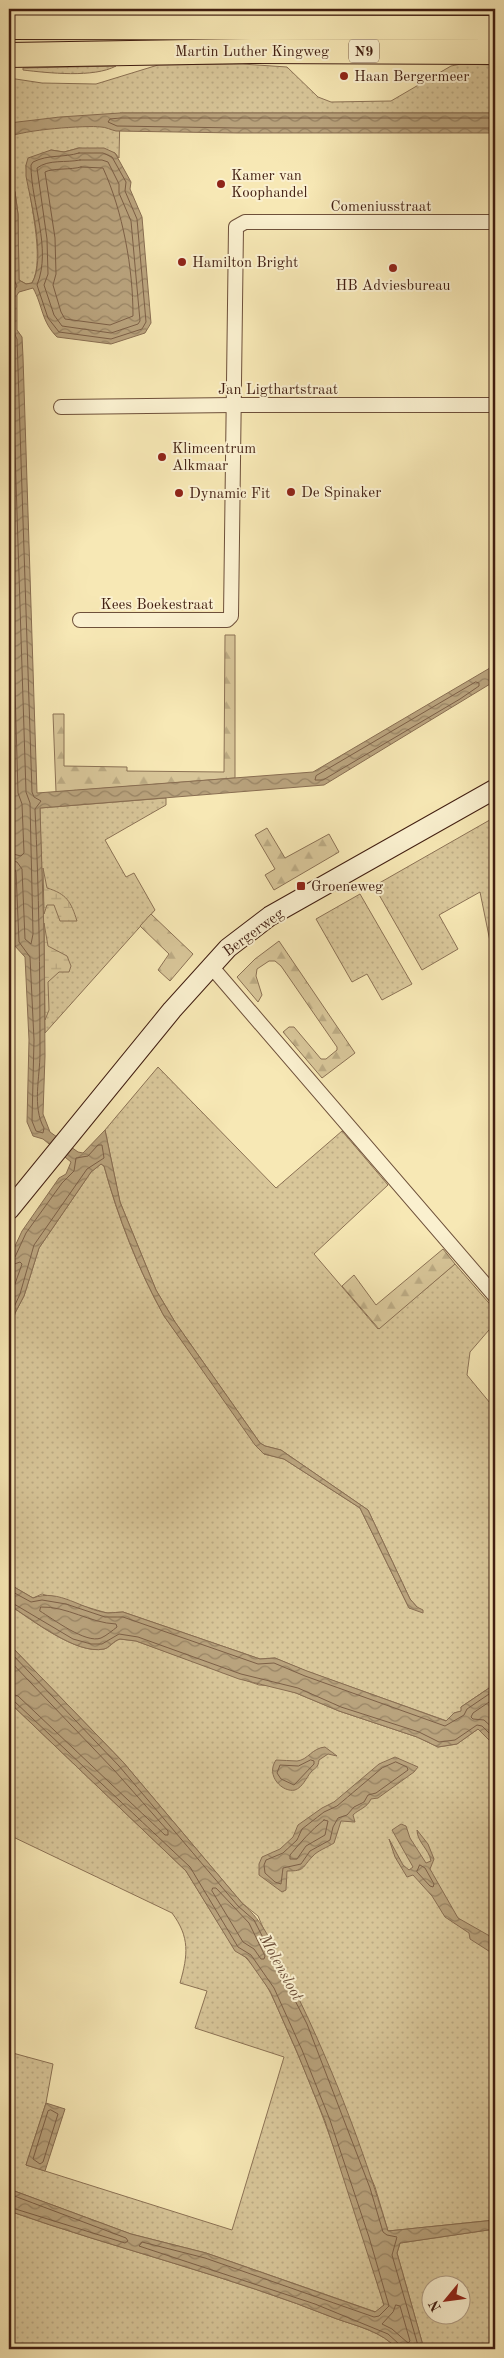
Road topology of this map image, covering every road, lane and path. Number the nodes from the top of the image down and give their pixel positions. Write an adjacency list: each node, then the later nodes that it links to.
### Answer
1 (9, 28): 2 (highway, Martin Luther Kingweg / N9)
2 (495, 28)
3 (252, 51): 4 (highway, Martin Luther Kingweg / N9); 5 (highway, Martin Luther Kingweg / N9); 6 (highway, N9)
4 (486, 52): 7 (highway, N9)
5 (9, 55)
6 (294, 63)
7 (435, 66)
8 (495, 222): 9 (street, Comeniusstraat)
9 (234, 405): 10 (street, Jan Ligthartstraat); 11 (street, Jan Ligthartstraat); 12 (street, Kees Boekestraat)
10 (495, 405)
11 (61, 407)
12 (80, 620)
13 (495, 789): 14 (main road, Bergerweg)
14 (221, 978): 15 (main road, Bergerweg); 16 (street)
15 (9, 1210)
16 (495, 1296)

